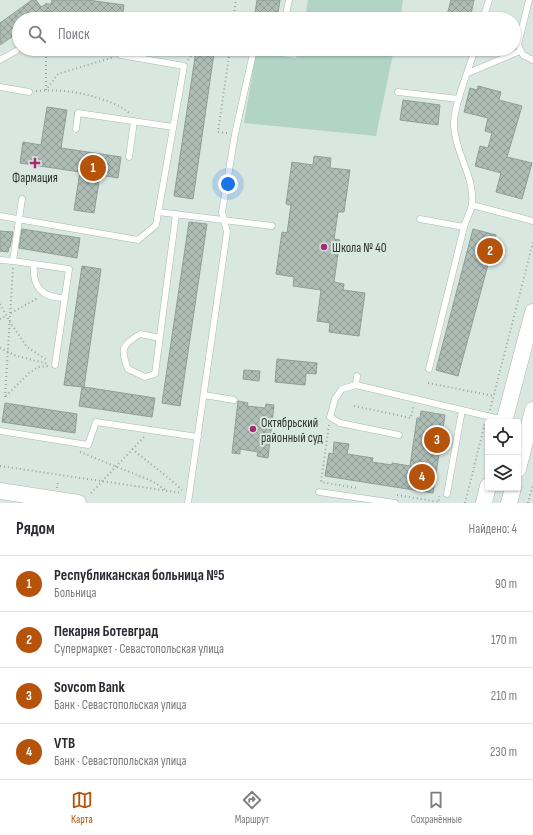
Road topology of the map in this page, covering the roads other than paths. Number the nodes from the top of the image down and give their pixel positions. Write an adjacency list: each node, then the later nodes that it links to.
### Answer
1 (288, 0): 4 (lane)
2 (488, 0): 5 (lane)
3 (529, 0): 6 (lane)
4 (286, 12)
5 (485, 12)
6 (521, 33)
7 (521, 52): 14 (lane)
8 (12, 53): 13 (lane)
9 (138, 56): 21 (lane)
10 (252, 56): 31 (lane)
11 (472, 56): 15 (lane)
12 (508, 56): 15 (lane)
13 (0, 60)
14 (533, 60)
15 (468, 73): 19 (lane)
16 (0, 88): 17 (lane)
17 (29, 92)
18 (398, 92): 19 (lane)
19 (460, 99): 25 (lane)
20 (134, 121): 21 (lane); 22 (lane); 23 (lane)
21 (173, 127): 26 (lane)
22 (76, 129)
23 (129, 157)
24 (22, 199): 29 (lane)
25 (472, 205): 32 (lane); 34 (lane)
26 (158, 212): 27 (lane); 29 (lane)
27 (176, 214): 31 (lane); 40 (lane)
28 (0, 216): 29 (lane)
29 (20, 219): 36 (lane)
30 (420, 219): 34 (lane)
31 (225, 221): 33 (lane); 45 (lane)
32 (533, 221)
33 (272, 226)
34 (464, 227): 42 (lane)
35 (0, 260): 36 (lane)
36 (13, 261): 37 (lane)
37 (34, 264): 38 (lane); 38 (lane)
38 (65, 298): 41 (lane)
39 (533, 312): 50 (main road)
40 (160, 338): 40 (lane)
41 (55, 365)
42 (429, 369)
43 (357, 376): 44 (lane)
44 (356, 385): 47 (lane); 52 (lane)
45 (204, 395): 46 (lane); 53 (lane)
46 (234, 400)
47 (462, 410): 49 (lane); 59 (lane)
48 (533, 410): 54 (main road)
49 (497, 419)
50 (505, 419)
51 (0, 431): 53 (lane)
52 (399, 435)
53 (198, 437): 63 (lane)
54 (521, 457)
55 (0, 491): 60 (main road)
56 (487, 491): 65 (main road)
57 (512, 491): 66 (main road)
58 (319, 492): 61 (lane)
59 (447, 494)
60 (47, 501): 62 (main road)
61 (357, 501): 64 (lane)
62 (78, 503)
63 (188, 503)
64 (395, 503)
65 (484, 503)
66 (509, 503)

